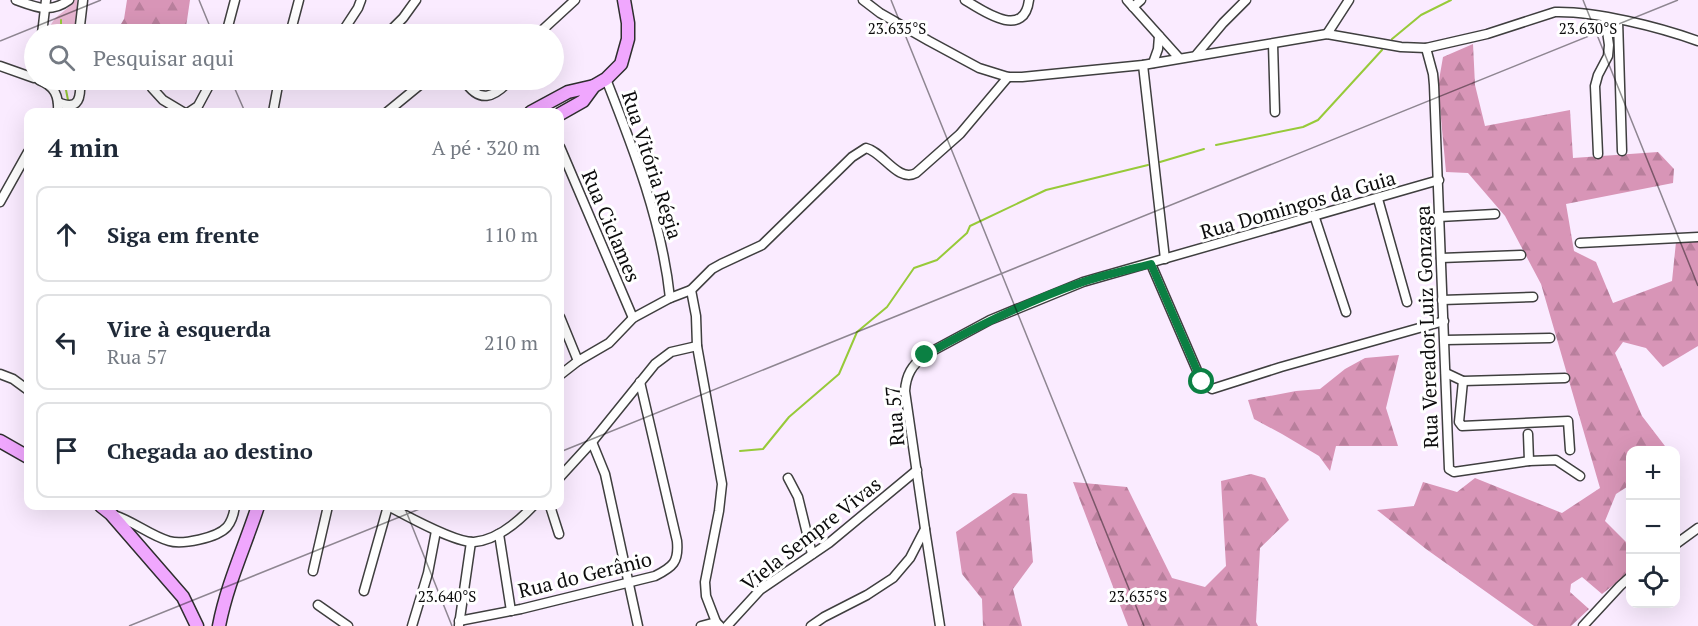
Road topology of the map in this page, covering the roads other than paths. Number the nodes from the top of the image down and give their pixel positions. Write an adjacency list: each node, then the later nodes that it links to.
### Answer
1 (16, 0): 17 (street)
2 (69, 0): 17 (street)
3 (83, 0): 22 (street)
4 (235, 0): 23 (street)
5 (299, 0): 24 (street)
6 (361, 0): 25 (street)
7 (416, 0): 26 (street)
8 (575, 0): 27 (street)
9 (624, 0): 40 (street)
10 (863, 0): 39 (street)
11 (965, 0): 12 (street)
12 (1029, 0)
13 (1127, 0): 18 (street)
14 (1141, 0): 18 (street)
15 (1246, 0): 33 (street)
16 (1349, 0): 28 (street)
17 (46, 5): 21 (street)
18 (1134, 7): 29 (street)
19 (1605, 18): 20 (street); 32 (street); 60 (street)
20 (1618, 20): 30 (street); 59 (street)
21 (43, 24)
22 (81, 24)
23 (229, 24)
24 (293, 24)
25 (348, 24)
26 (396, 24)
27 (549, 24)
28 (1327, 34): 31 (street); 32 (street)
29 (1160, 36): 34 (street); 35 (street)
30 (1698, 41)
31 (1273, 44): 33 (street); 58 (street)
32 (1426, 48): 63 (street, Rua Vereador Luiz Gonzaga)
33 (1197, 54): 34 (street)
34 (1179, 58): 35 (street)
35 (1153, 63): 36 (street)
36 (1143, 65): 39 (street); 73 (street)
37 (0, 66): 38 (street)
38 (24, 74)
39 (1008, 77): 75 (street)
40 (606, 79): 41 (street); 77 (street, Rua Vitória Régia)
41 (594, 86): 56 (street); 57 (street)
42 (53, 90): 50 (street)
43 (81, 90): 50 (street)
44 (154, 90): 52 (street)
45 (206, 90): 53 (street)
46 (277, 90): 54 (street)
47 (414, 90): 55 (street)
48 (472, 90): 49 (street)
49 (501, 90)
50 (58, 102): 51 (street)
51 (58, 108)
52 (176, 108)
53 (194, 108)
54 (274, 108)
55 (392, 108)
56 (538, 108)
57 (564, 112)
58 (1275, 112)
59 (1622, 151)
60 (1598, 154)
61 (564, 156): 81 (street, Rua Ciclames)
62 (24, 159): 65 (street)
63 (1439, 180): 64 (street, Rua Domingos da Guia); 68 (street, Rua Vereador Luiz Gonzaga)
64 (1378, 199): 67 (street, Rua Domingos da Guia); 79 (street)
65 (0, 202)
66 (1495, 214): 68 (street)
67 (1314, 215): 73 (street, Rua Domingos da Guia); 80 (street)
68 (1439, 217): 72 (street, Rua Vereador Luiz Gonzaga)
69 (1698, 237): 70 (street)
70 (1580, 243)
71 (1521, 255): 72 (street)
72 (1441, 258): 78 (street, Rua Vereador Luiz Gonzaga)
73 (1165, 259): 74 (street, Rua 57)
74 (1151, 264): 82 (street); 101 (street, Rua 57)
75 (691, 290): 77 (street); 86 (street)
76 (1533, 297): 78 (street)
77 (670, 298): 81 (street)
78 (1442, 300): 82 (street, Rua Vereador Luiz Gonzaga)
79 (1407, 302)
80 (1346, 312)
81 (633, 318): 87 (street)
82 (1444, 321): 85 (street, Rua Vereador Luiz Gonzaga)
83 (564, 327): 87 (street)
84 (1550, 338): 85 (street)
85 (1445, 340): 89 (street, Rua Vereador Luiz Gonzaga)
86 (697, 346): 93 (street); 129 (street)
87 (578, 361): 88 (street)
88 (564, 372)
89 (1446, 373): 92 (street); 100 (street, Rua Vereador Luiz Gonzaga)
90 (0, 374): 94 (street)
91 (1565, 378): 92 (street)
92 (1463, 381): 98 (street)
93 (640, 382): 97 (street); 124 (street, Rua do Gerânio)
94 (24, 387)
95 (1528, 434): 100 (street)
96 (0, 441): 99 (street)
97 (592, 442): 102 (street); 124 (street)
98 (1570, 450)
99 (24, 455)
100 (1529, 461): 103 (street, Rua Vereador Luiz Gonzaga)
101 (917, 470): 114 (street, Rua 57); 121 (street, Viela Sempre Vivas)
102 (564, 473)
103 (1580, 476)
104 (788, 478): 121 (street)
105 (107, 510): 130 (street)
106 (109, 510): 107 (street)
107 (234, 510)
108 (257, 510): 131 (street)
109 (327, 510): 122 (street)
110 (387, 510): 125 (street)
111 (396, 510): 116 (street)
112 (529, 510): 117 (street)
113 (551, 510): 118 (street)
114 (925, 528): 137 (street); 138 (street, Rua 57)
115 (1698, 528): 119 (street)
116 (436, 531): 120 (street); 133 (street)
117 (499, 534): 120 (street); 127 (street)
118 (559, 534)
119 (1680, 541)
120 (471, 542): 128 (street)
121 (812, 554): 136 (street, Viela Sempre Vivas)
122 (313, 571)
123 (1626, 581): 139 (street)
124 (628, 583): 127 (street, Rua do Gerânio); 134 (street)
125 (364, 591)
126 (318, 605): 132 (street)
127 (511, 611): 128 (street, Rua do Gerânio)
128 (459, 623)
129 (718, 624): 135 (street)
130 (197, 626)
131 (219, 626)
132 (348, 626)
133 (412, 626)
134 (638, 626)
135 (701, 626)
136 (727, 626)
137 (811, 626)
138 (940, 626)
139 (1583, 626)

